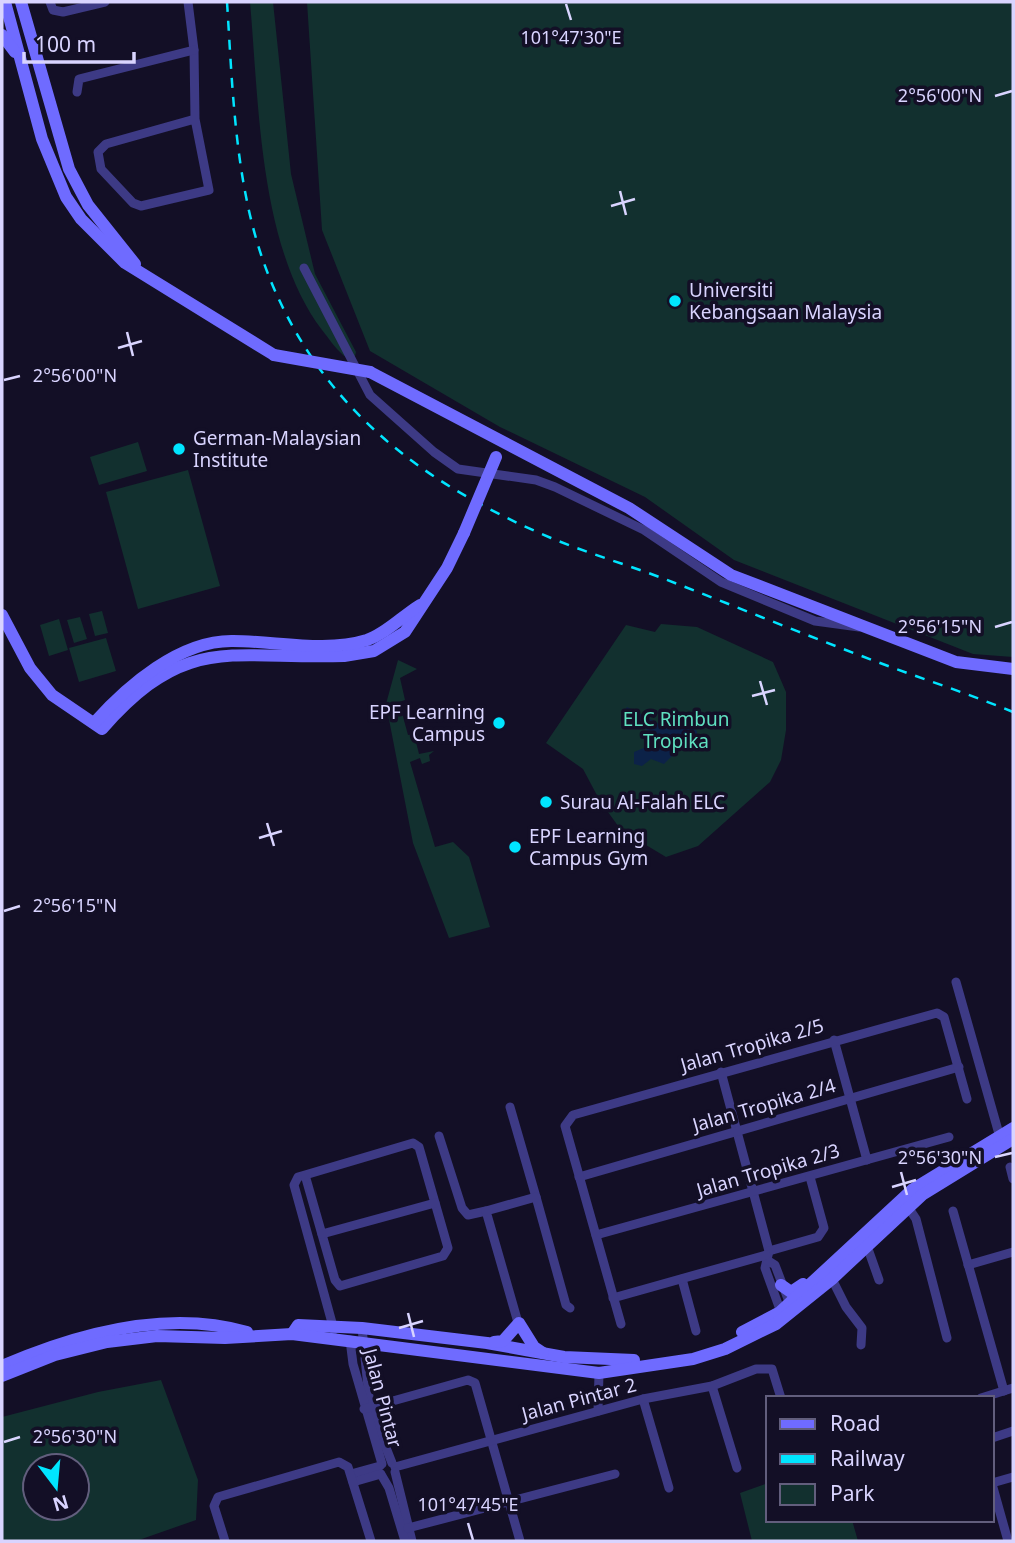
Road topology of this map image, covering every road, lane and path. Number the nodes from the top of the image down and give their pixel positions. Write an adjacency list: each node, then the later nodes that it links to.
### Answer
1 (50, 2): 2 (street)
2 (105, 2)
3 (188, 2): 7 (street)
4 (24, 11): 5 (street); 12 (street)
5 (5, 14): 8 (street)
6 (2, 35): 8 (street)
7 (194, 50): 9 (street); 10 (street)
8 (25, 71): 12 (street)
9 (77, 92)
10 (195, 119): 10 (street)
11 (304, 268): 15 (street)
12 (144, 276): 13 (street, bridge)
13 (504, 441): 15 (street); 16 (street, bridge)
14 (2, 617): 19 (street)
15 (864, 627): 17 (street)
16 (234, 647): 18 (street); 20 (street)
17 (1013, 668)
18 (110, 705): 19 (street); 20 (street)
19 (72, 710): 20 (street)
20 (98, 726)
21 (956, 982): 32 (street)
22 (834, 1040): 23 (street, Jalan Tropika 2/5); 24 (street, Jalan Tropika 2/5); 25 (street)
23 (959, 1067): 25 (street, Jalan Tropika 2/4); 26 (street)
24 (721, 1072): 29 (street); 36 (street, Jalan Tropika 2/5)
25 (850, 1099): 29 (street, Jalan Tropika 2/4); 33 (street)
26 (967, 1100)
27 (510, 1107): 40 (street)
28 (1013, 1128): 32 (street)
29 (737, 1131): 36 (street, Jalan Tropika 2/4); 39 (street)
30 (439, 1136): 43 (street)
31 (949, 1137): 33 (street, Jalan Tropika 2/3)
32 (1005, 1140): 42 (street); 47 (street)
33 (867, 1160): 37 (street, Jalan Tropika 2/3)
34 (1010, 1167): 38 (street)
35 (305, 1175): 41 (street); 45 (street); 61 (street)
36 (579, 1177): 46 (street)
37 (810, 1177): 39 (street, Jalan Tropika 2/3); 49 (street)
38 (1013, 1179)
39 (753, 1193): 46 (street, Jalan Tropika 2/3); 49 (street)
40 (537, 1200): 43 (street); 56 (street)
41 (435, 1203): 45 (street); 45 (street)
42 (908, 1208): 47 (street); 64 (street)
43 (486, 1211): 58 (street)
44 (953, 1211): 50 (street)
45 (322, 1234)
46 (596, 1235): 55 (street)
47 (863, 1244): 52 (street); 53 (street); 54 (street); 57 (street)
48 (1013, 1252): 50 (street)
49 (767, 1255): 51 (street); 54 (street); 57 (street)
50 (968, 1265): 73 (street)
51 (682, 1279): 55 (street); 60 (street)
52 (832, 1279): 57 (street); 66 (street)
53 (879, 1280)
54 (781, 1285): 57 (street)
55 (613, 1298): 59 (street)
56 (570, 1308)
57 (787, 1311): 67 (street); 70 (street)
58 (519, 1323): 65 (street); 67 (street); 68 (street)
59 (621, 1324)
60 (696, 1331)
61 (334, 1332): 62 (street); 63 (street)
62 (254, 1334): 69 (street); 71 (street)
63 (359, 1336): 65 (street); 68 (street); 77 (street, Jalan Pintar)
64 (947, 1338)
65 (486, 1343): 68 (street)
66 (861, 1346)
67 (543, 1353): 68 (street)
68 (527, 1356): 70 (street)
69 (2, 1366)
70 (599, 1373): 78 (street)
71 (2, 1376)
72 (712, 1386): 74 (street, Jalan Pintar 2); 76 (street, Jalan Pintar 2); 82 (street)
73 (1009, 1390): 75 (street)
74 (780, 1396)
75 (988, 1396)
76 (643, 1399): 78 (street, Jalan Pintar 2); 88 (street)
77 (367, 1408): 81 (street); 83 (street, Jalan Pintar)
78 (598, 1411): 81 (street, Jalan Pintar 2)
79 (1013, 1432): 80 (street)
80 (994, 1437)
81 (493, 1440): 83 (street, Jalan Pintar 2); 90 (street)
82 (737, 1468)
83 (387, 1469): 86 (street, Jalan Pintar 2); 91 (street, Jalan Pintar); 94 (street, Jalan Pintar)
84 (615, 1474): 90 (street)
85 (1013, 1477): 87 (street)
86 (352, 1478): 92 (street); 93 (street)
87 (994, 1482)
88 (669, 1488)
89 (994, 1490): 97 (street)
90 (510, 1503): 91 (street); 96 (street)
91 (408, 1528): 95 (street, Jalan Pintar)
92 (225, 1541)
93 (371, 1541)
94 (405, 1541)
95 (412, 1541)
96 (520, 1541)
97 (1008, 1541)

